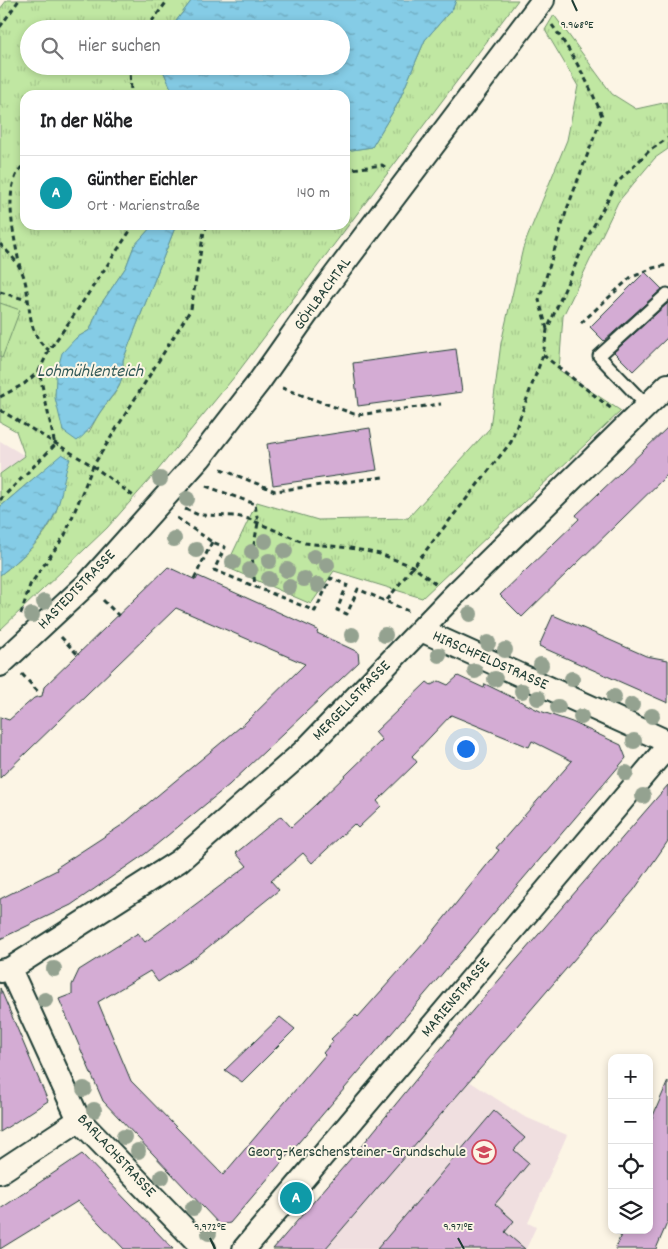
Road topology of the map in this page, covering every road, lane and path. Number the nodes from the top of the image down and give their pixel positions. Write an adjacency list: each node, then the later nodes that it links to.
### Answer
1 (19, 0): 5 (path)
2 (168, 0): 4 (path)
3 (539, 6): 11 (street, GÖHLBACHTAL); 21 (path)
4 (153, 20)
5 (0, 27)
6 (130, 75): 7 (path)
7 (131, 90)
8 (668, 138): 21 (path)
9 (20, 168): 16 (path)
10 (350, 169): 11 (path)
11 (408, 182): 38 (street, GÖHLBACHTAL)
12 (131, 230): 22 (path)
13 (205, 230): 33 (path)
14 (0, 244): 16 (path)
15 (668, 265): 20 (path)
16 (21, 269): 19 (path)
17 (0, 292): 19 (path)
18 (667, 294): 29 (lane)
19 (27, 300): 22 (path)
20 (581, 323)
21 (547, 330): 23 (path)
22 (49, 350): 24 (path)
23 (543, 355): 31 (path); 43 (path)
24 (39, 371): 27 (path); 32 (path)
25 (668, 385): 29 (street, MERGELLSTRASSE)
26 (282, 388): 28 (path)
27 (0, 397)
28 (440, 404)
29 (647, 406): 46 (street, MERGELLSTRASSE)
30 (0, 410): 32 (path)
31 (615, 412)
32 (55, 445): 33 (path); 37 (path)
33 (93, 466): 38 (path); 48 (path)
34 (221, 469): 35 (path)
35 (384, 477)
36 (206, 486): 41 (path)
37 (0, 500)
38 (146, 507): 50 (street, HASTEDTSTRASSE)
39 (185, 509): 41 (path)
40 (177, 518): 42 (path, HIRSCHFELDSTRASSE)
41 (258, 523): 43 (path); 45 (path)
42 (212, 542): 44 (path); 45 (path, HIRSCHFELDSTRASSE)
43 (412, 566): 46 (path); 47 (path)
44 (194, 579)
45 (255, 587): 47 (path, HIRSCHFELDSTRASSE)
46 (452, 596): 49 (street, MERGELLSTRASSE)
47 (387, 600): 49 (path, HIRSCHFELDSTRASSE)
48 (20, 617)
49 (421, 630): 51 (street, HIRSCHFELDSTRASSE); 53 (street, MERGELLSTRASSE)
50 (0, 666)
51 (668, 742)
52 (668, 746): 57 (street, MARIENSTRASSE)
53 (5, 970): 54 (street, BARLACHSTRASSE)
54 (79, 1120): 55 (street); 56 (street, BARLACHSTRASSE)
55 (0, 1172)
56 (204, 1249)
57 (244, 1249)

